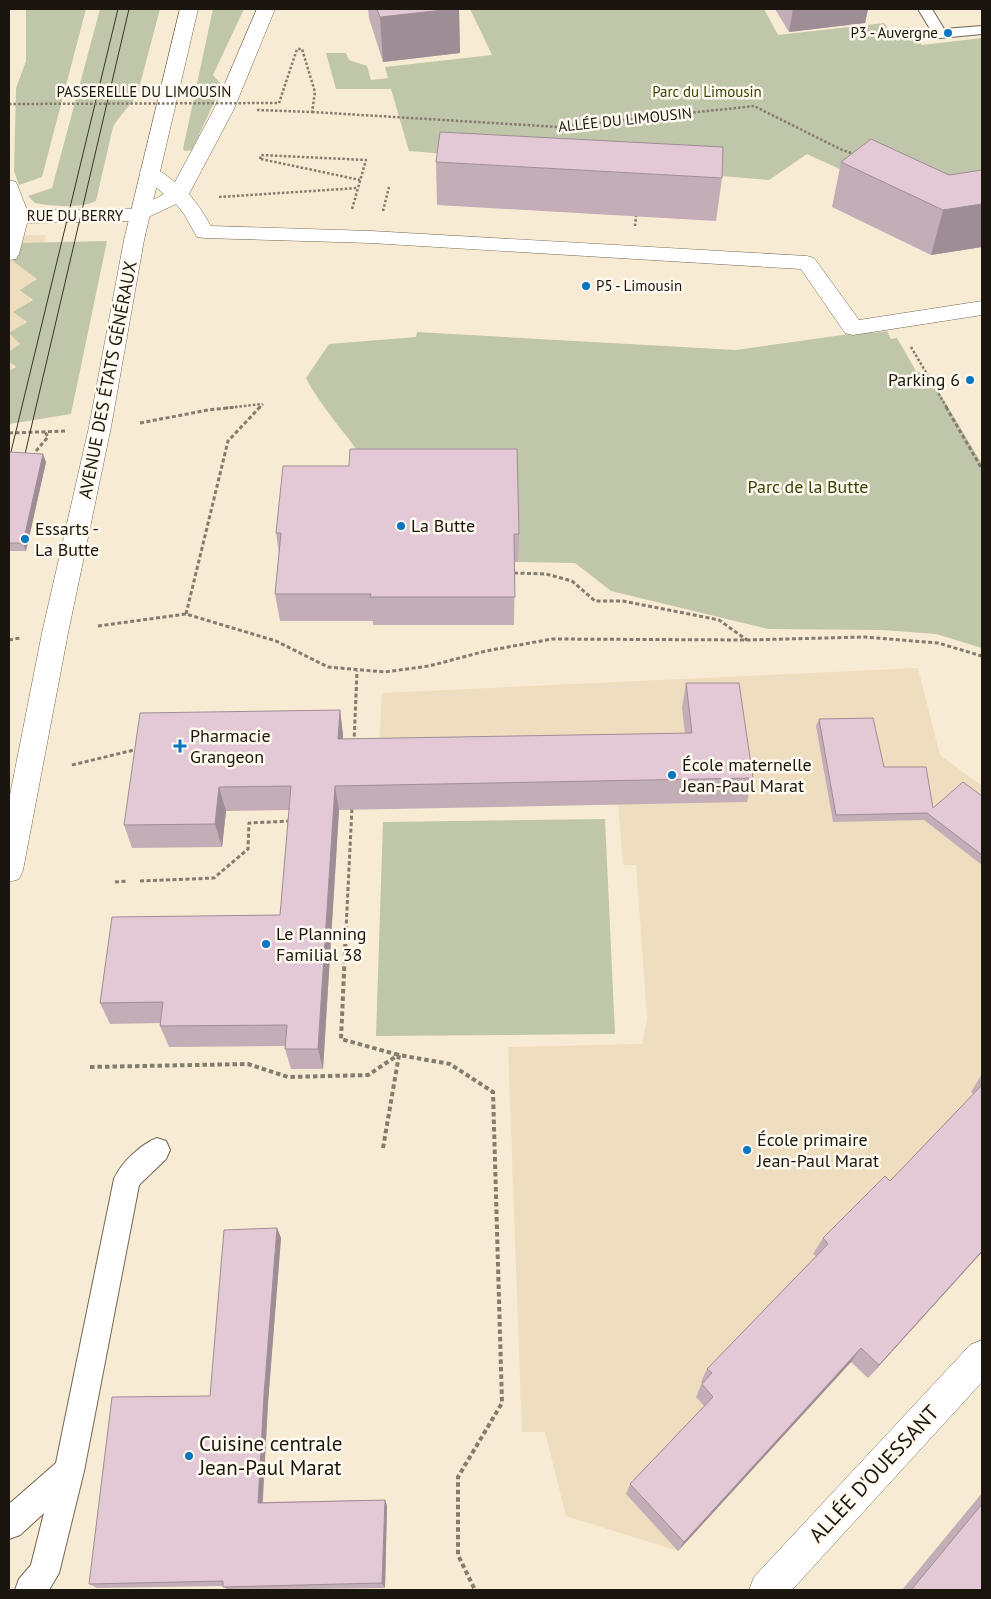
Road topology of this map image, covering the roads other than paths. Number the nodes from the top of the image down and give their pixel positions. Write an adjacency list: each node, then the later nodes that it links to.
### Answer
1 (189, 9): 5 (street, AVENUE DES ÉTATS GÉNÉRAUX)
2 (266, 9): 7 (street)
3 (925, 9): 4 (lane)
4 (982, 30)
5 (149, 173): 7 (street); 8 (street, AVENUE DES ÉTATS GÉNÉRAUX)
6 (9, 186): 9 (street)
7 (180, 194): 8 (street); 11 (street)
8 (140, 215): 9 (street, RUE DU BERRY); 12 (street, AVENUE DES ÉTATS GÉNÉRAUX)
9 (14, 217): 10 (street)
10 (9, 254)
11 (982, 308)
12 (9, 870)
13 (157, 1150): 15 (lane)
14 (982, 1357): 18 (street, ALLÉE D'OUESSANT)
15 (69, 1471): 16 (lane); 17 (lane)
16 (9, 1524)
17 (30, 1590)
18 (767, 1590)

